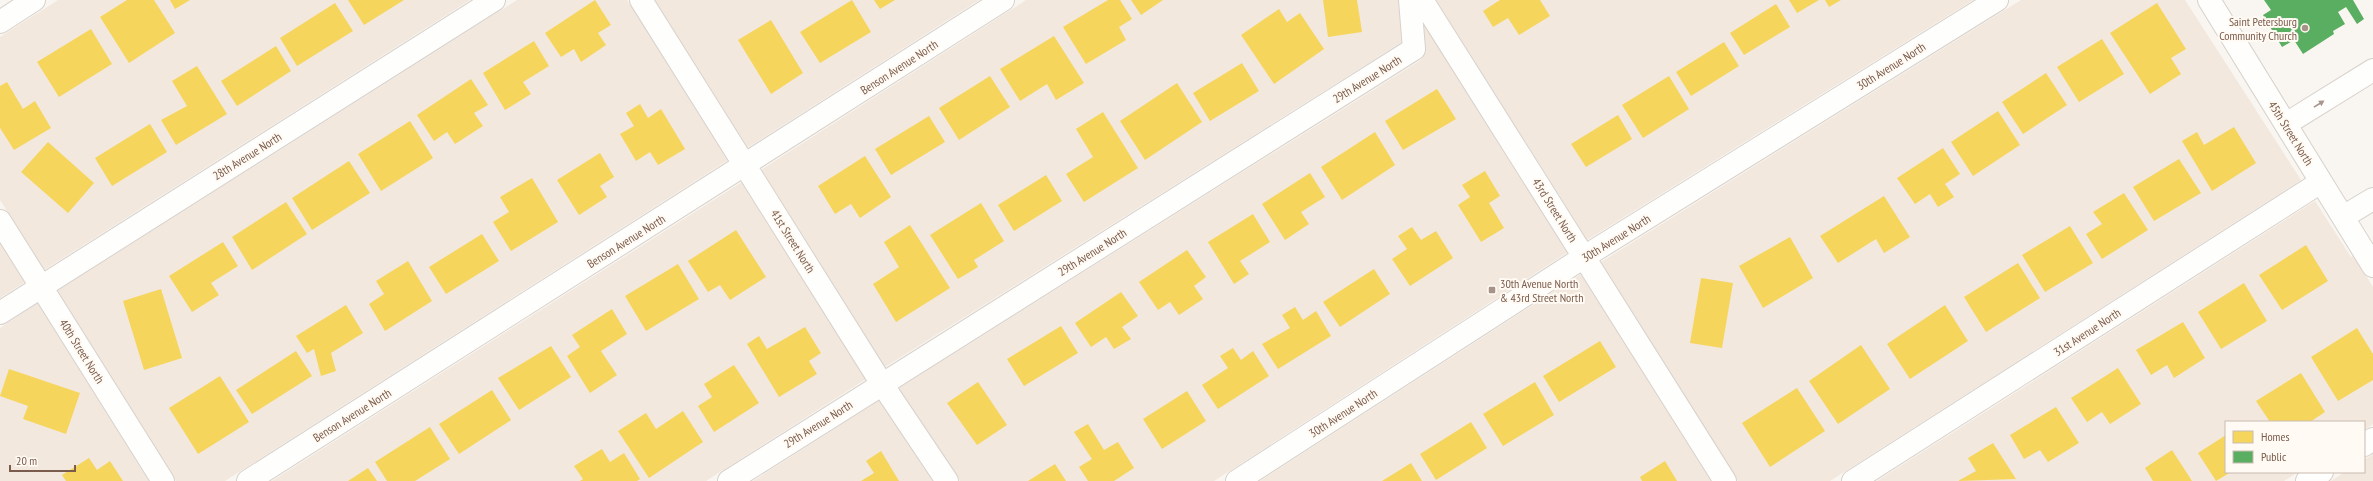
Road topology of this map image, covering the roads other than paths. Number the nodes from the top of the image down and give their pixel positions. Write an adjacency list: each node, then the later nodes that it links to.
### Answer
1 (34, 0): 9 (street)
2 (494, 0): 19 (street, 28th Avenue North)
3 (641, 0): 12 (street, 41st Street North)
4 (1003, 0): 12 (street, Benson Avenue North)
5 (1410, 0): 21 (street, 29th Avenue North)
6 (1422, 0): 17 (street, 43rd Street North)
7 (1997, 0): 17 (street, 30th Avenue North)
8 (2209, 0): 11 (street, 45th Street North)
9 (0, 22)
10 (2373, 70): 11 (street, one-way to 10)
11 (2286, 124): 13 (street, 45th Street North)
12 (745, 165): 21 (street, 41st Street North); 24 (street, Benson Avenue North)
13 (2321, 182): 15 (street, 45th Street North); 29 (street, 31st Avenue North)
14 (2373, 199): 15 (street)
15 (2342, 217): 18 (street, 45th Street North)
16 (0, 221): 19 (street, 40th Street North)
17 (1584, 257): 27 (street, 30th Avenue North); 28 (street, 43rd Street North)
18 (2373, 266)
19 (41, 287): 20 (street, 28th Avenue North); 23 (street, 40th Street North)
20 (0, 313)
21 (882, 384): 25 (street, 29th Avenue North); 26 (street, 41st Street North)
22 (2320, 473): 30 (street)
23 (163, 481)
24 (248, 481)
25 (729, 481)
26 (947, 481)
27 (1238, 481)
28 (1725, 481)
29 (1853, 481)
30 (2307, 481)

